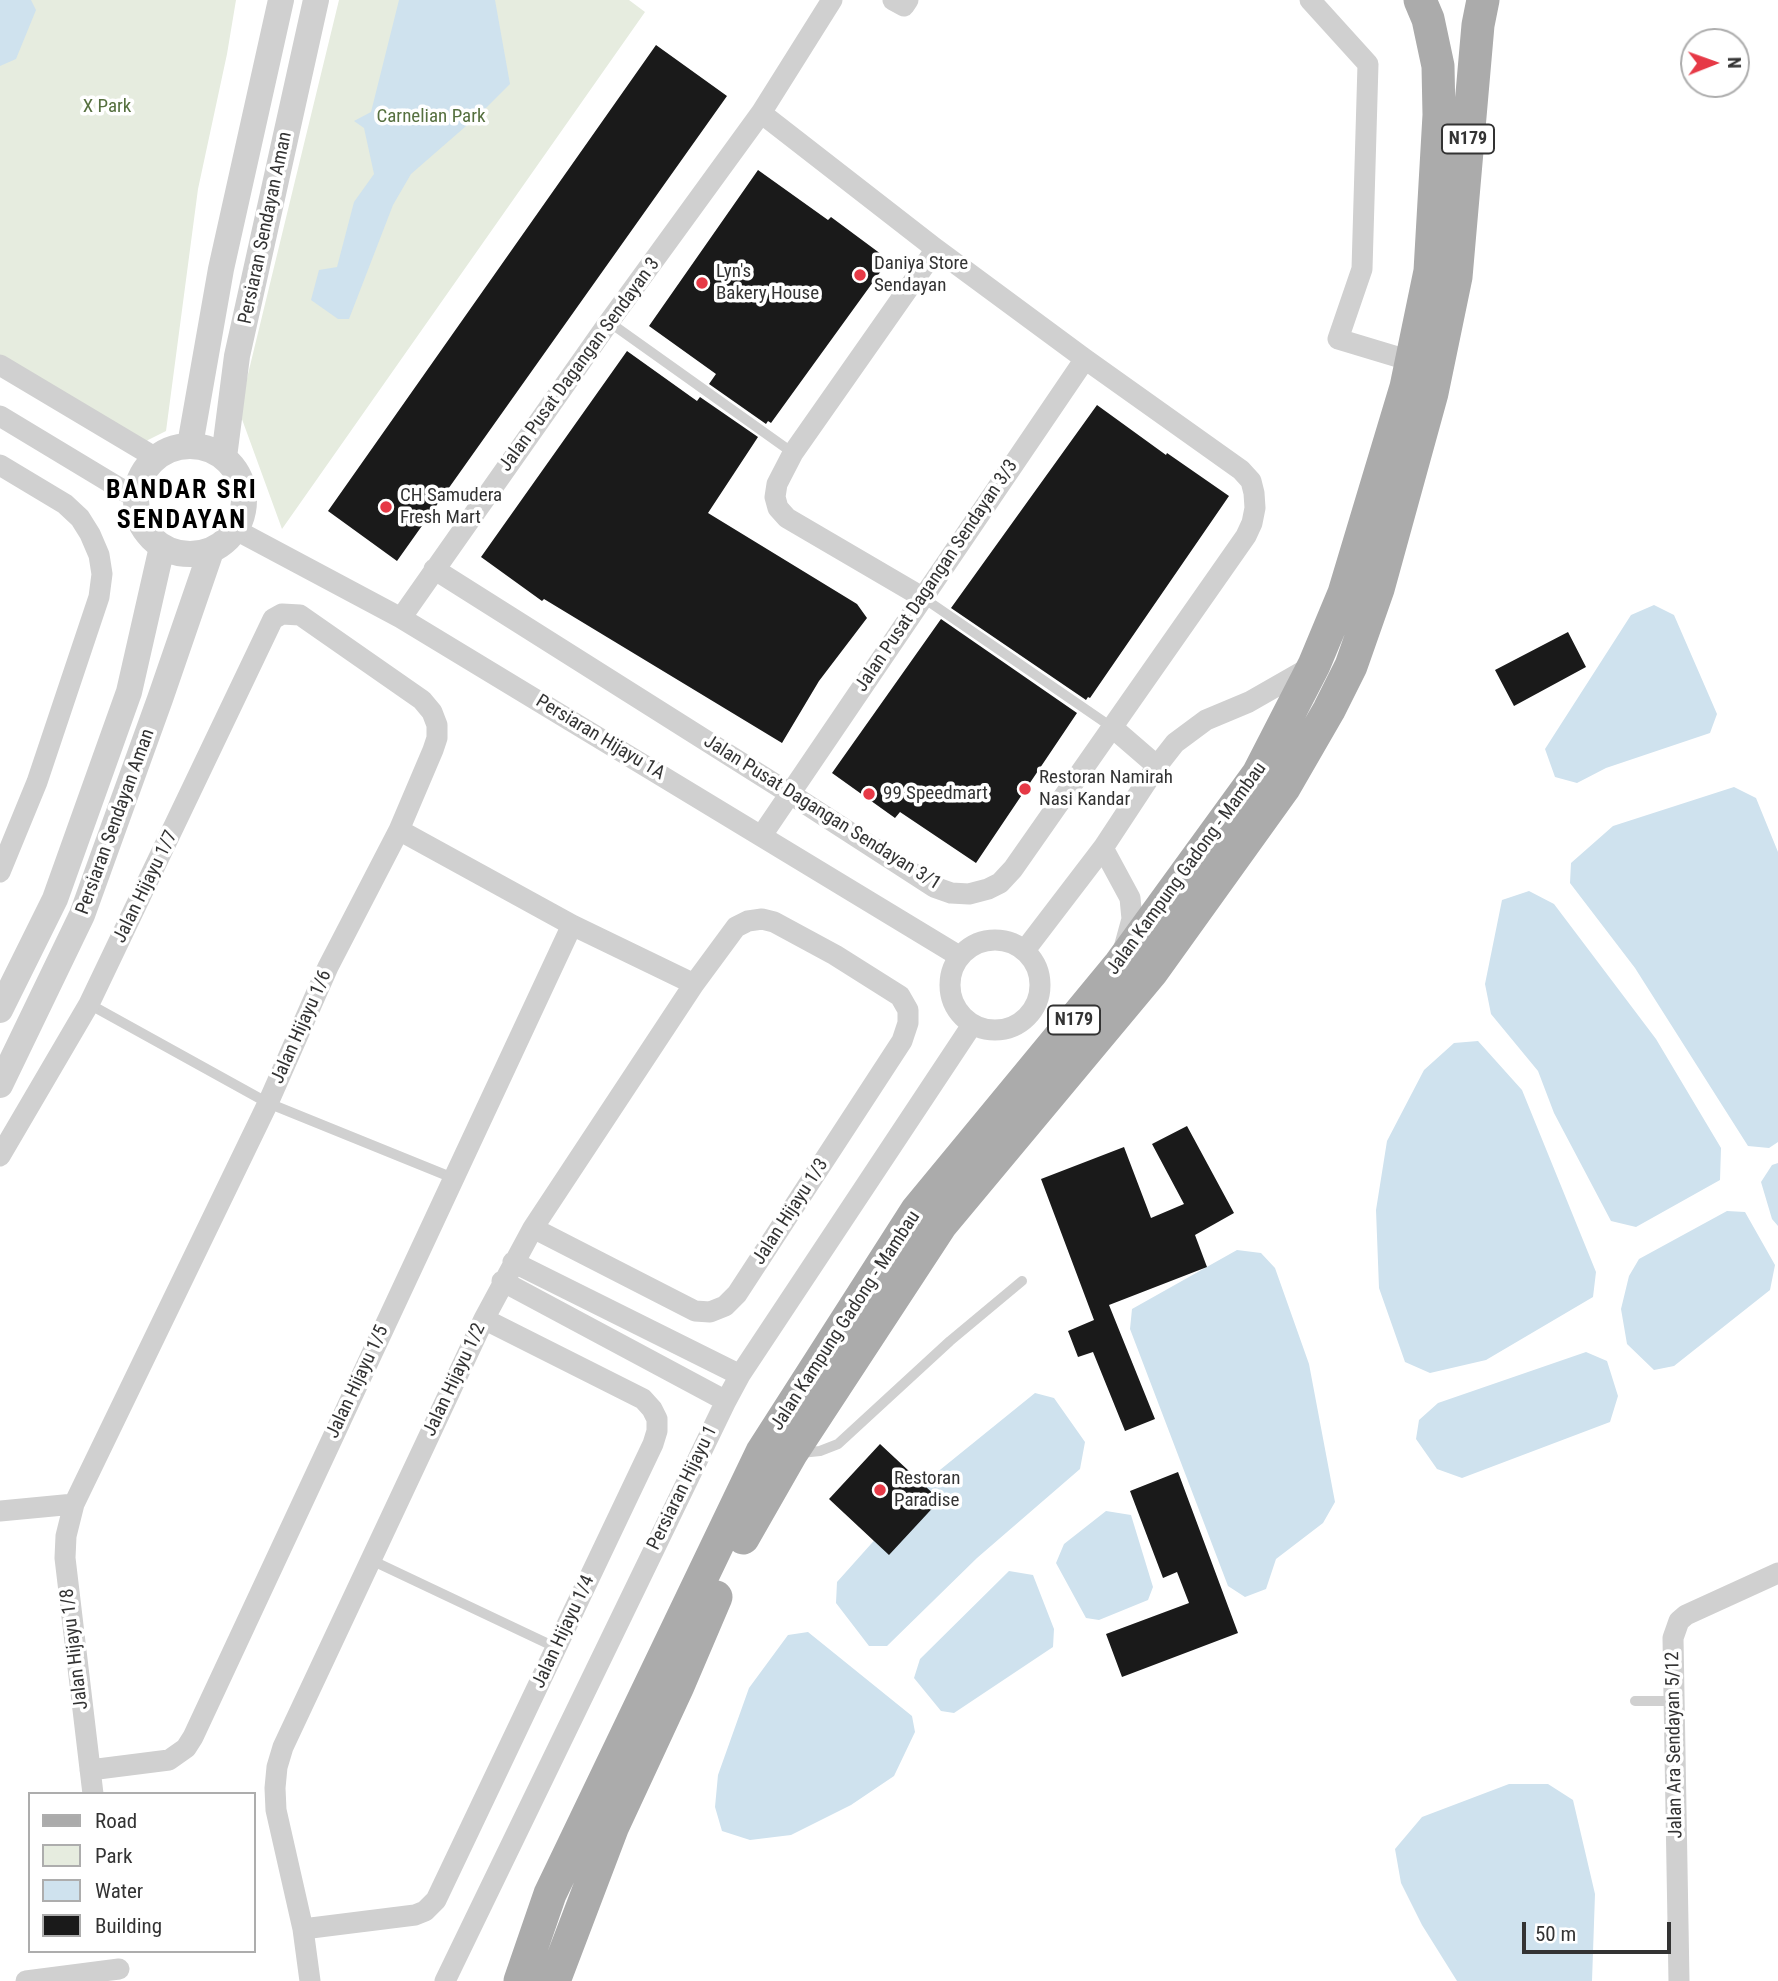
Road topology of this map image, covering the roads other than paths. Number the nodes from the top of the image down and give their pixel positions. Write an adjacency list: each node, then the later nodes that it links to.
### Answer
1 (281, 0): 16 (street, Persiaran Sendayan Aman)
2 (316, 0): 18 (street, Persiaran Sendayan Aman)
3 (832, 0): 9 (street, Jalan Pusat Dagangan Sendayan 3)
4 (893, 0): 5 (street)
5 (908, 0)
6 (1310, 0): 13 (street)
7 (1420, 0): 13 (main road, Jalan Kampung Gadong - Mambau / N179)
8 (1483, 0): 57 (main road, Jalan Kampung Gadong - Mambau / N179)
9 (761, 113): 10 (street, Jalan Pusat Dagangan Sendayan 3/1); 11 (street, Jalan Pusat Dagangan Sendayan 3)
10 (936, 250): 12 (street, Jalan Pusat Dagangan Sendayan 3/1); 17 (street)
11 (609, 322): 17 (lane); 25 (street, Jalan Pusat Dagangan Sendayan 3)
12 (1085, 359): 26 (street, Jalan Pusat Dagangan Sendayan 3/3); 30 (street, Jalan Pusat Dagangan Sendayan 3/1)
13 (1411, 361): 29 (main road, Jalan Kampung Gadong - Mambau / N179)
14 (0, 365): 19 (street)
15 (0, 416): 21 (street)
16 (190, 445): 18 (street); 19 (street)
17 (793, 453): 26 (street)
18 (224, 457): 22 (street)
19 (156, 458): 21 (street)
20 (0, 465): 36 (street)
21 (136, 498): 23 (street)
22 (236, 530): 24 (street); 28 (street, Persiaran Hijayu 1A)
23 (162, 547): 24 (street); 44 (street, Persiaran Sendayan Aman)
24 (211, 551): 46 (street, Persiaran Sendayan Aman)
25 (434, 569): 28 (street, Jalan Pusat Dagangan Sendayan 3); 32 (street, Jalan Pusat Dagangan Sendayan 3/1)
26 (922, 597): 30 (lane); 32 (street, Jalan Pusat Dagangan Sendayan 3/3)
27 (282, 614): 33 (street, Jalan Hijayu 1/6); 43 (street, Jalan Hijayu 1/7)
28 (401, 618): 34 (street, Persiaran Hijayu 1A)
29 (1314, 665): 31 (street); 41 (main road, Jalan Kampung Gadong - Mambau / N179)
30 (1113, 728): 31 (street); 32 (street, Jalan Pusat Dagangan Sendayan 3/1)
31 (1157, 766): 35 (street)
32 (789, 793): 34 (street, Jalan Pusat Dagangan Sendayan 3/3)
33 (398, 830): 37 (street); 47 (street, Jalan Hijayu 1/6)
34 (762, 835): 40 (street, Persiaran Hijayu 1A)
35 (1103, 848): 38 (street); 41 (street)
36 (0, 872)
37 (572, 925): 42 (street); 49 (street, Jalan Hijayu 1/5)
38 (1025, 950): 40 (street); 45 (street)
39 (835, 956): 42 (street, Jalan Hijayu 1/2); 50 (street, Jalan Hijayu 1/3)
40 (959, 956): 45 (street)
41 (1120, 964): 72 (main road, Jalan Kampung Gadong - Mambau / N179)
42 (694, 984): 50 (street, Jalan Hijayu 1/2)
43 (89, 1004): 47 (lane); 48 (street, Jalan Hijayu 1/7)
44 (0, 1010)
45 (972, 1025): 55 (street, Persiaran Hijayu 1)
46 (0, 1085)
47 (268, 1103): 49 (lane); 58 (street, Jalan Hijayu 1/6)
48 (0, 1156)
49 (453, 1178): 65 (street, Jalan Hijayu 1/5)
50 (533, 1228): 51 (street, Jalan Hijayu 1/2)
51 (513, 1262): 53 (street, Jalan Hijayu 1/2); 55 (street)
52 (1021, 1281): 57 (lane)
53 (502, 1282): 54 (street, Jalan Hijayu 1/2); 56 (street)
54 (484, 1319): 60 (street, Jalan Hijayu 1/2); 62 (street, Jalan Hijayu 1/4)
55 (740, 1375): 56 (street, Persiaran Hijayu 1)
56 (726, 1401): 71 (street, Persiaran Hijayu 1)
57 (791, 1454): 73 (main road, Jalan Kampung Gadong - Mambau / N179)
58 (74, 1504): 59 (street); 65 (street, Jalan Hijayu 1/8)
59 (0, 1511)
60 (371, 1560): 62 (lane); 67 (street, Jalan Hijayu 1/2)
61 (1778, 1573): 64 (street, Jalan Ara Sendayan 5/12)
62 (557, 1648): 67 (street, Jalan Hijayu 1/4)
63 (1635, 1701): 64 (lane)
64 (1674, 1701): 74 (street, Jalan Ara Sendayan 5/12)
65 (90, 1770): 66 (street, Jalan Hijayu 1/8)
66 (93, 1792)
67 (303, 1929): 70 (street, Jalan Hijayu 1/2)
68 (119, 1967): 69 (street)
69 (26, 1981)
70 (310, 1981)
71 (445, 1981)
72 (520, 1981)
73 (554, 1981)
74 (1679, 1981)

